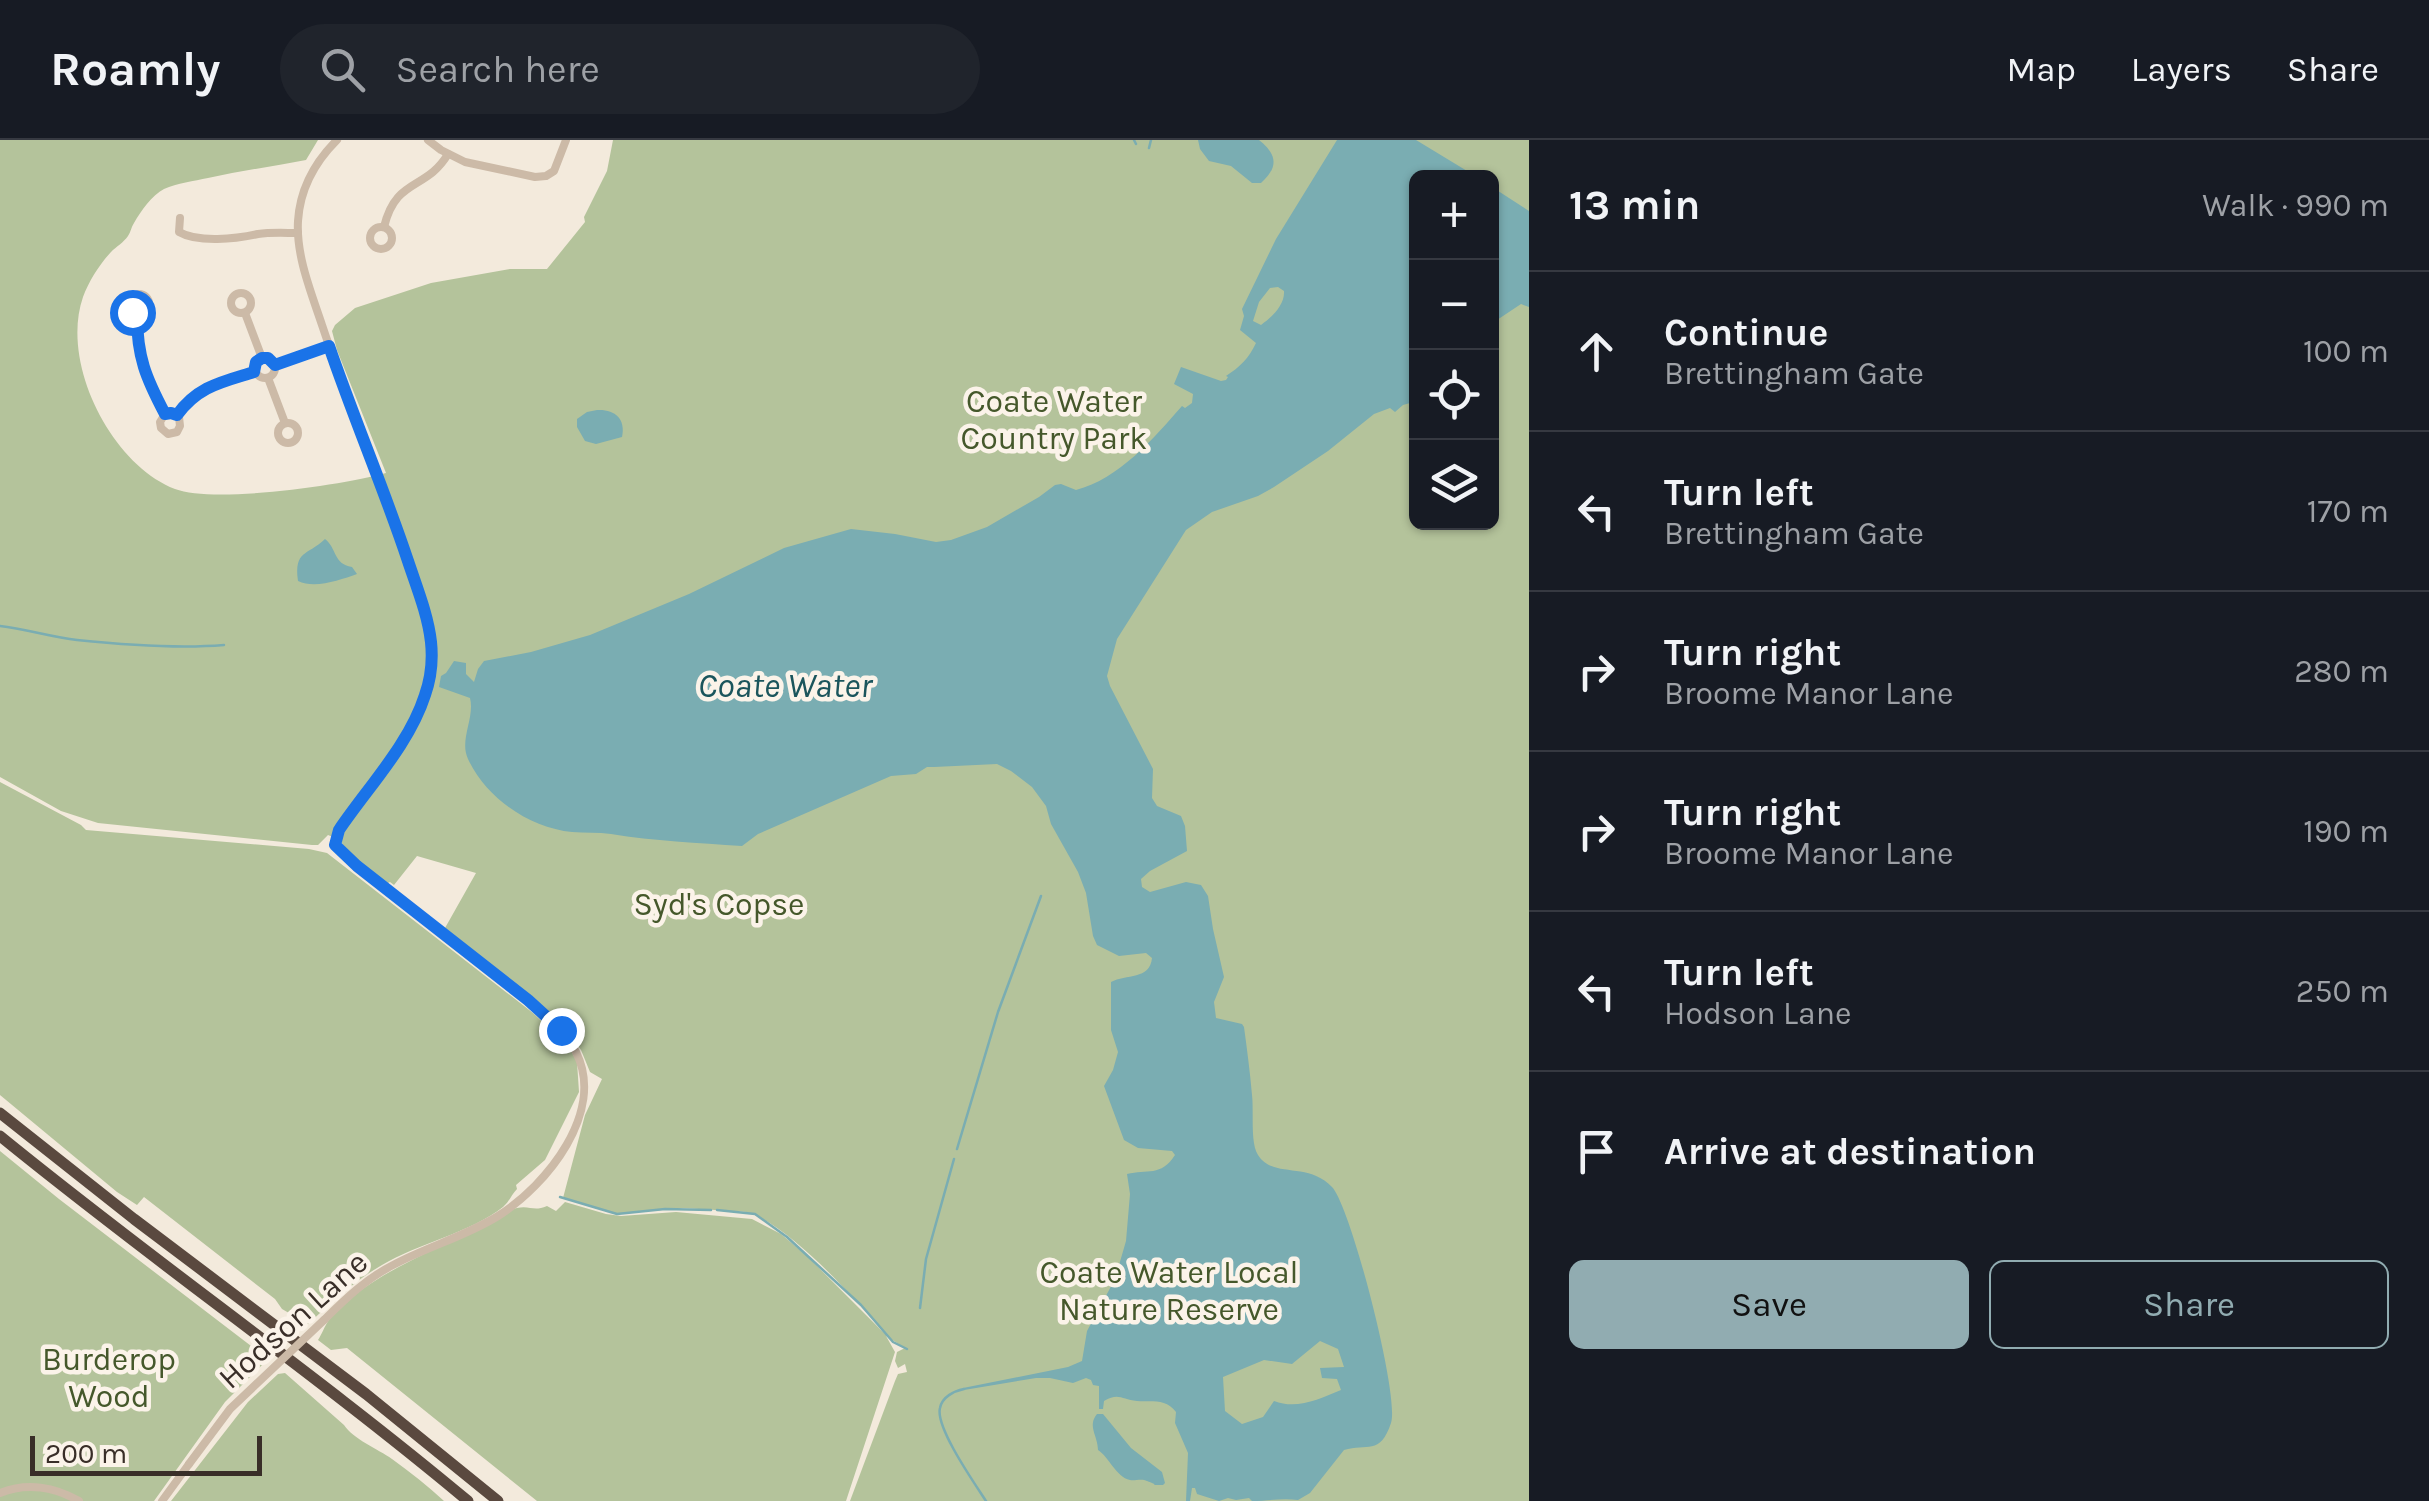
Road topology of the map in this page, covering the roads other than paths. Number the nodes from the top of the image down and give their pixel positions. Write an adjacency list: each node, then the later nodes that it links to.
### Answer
1 (337, 140): 7 (street)
2 (428, 140): 4 (street)
3 (562, 144): 4 (street)
4 (448, 154): 6 (street)
5 (180, 218): 7 (street)
6 (384, 227)
7 (298, 233): 10 (street)
8 (245, 312): 11 (street)
9 (137, 315): 15 (street)
10 (329, 346): 12 (street); 22 (street, Hodson Lane, bridge)
11 (262, 358): 12 (street); 13 (street)
12 (275, 365): 14 (street)
13 (254, 372): 14 (street); 16 (street)
14 (268, 378): 17 (street)
15 (165, 414): 16 (street); 16 (street)
16 (177, 415)
17 (286, 423)
18 (0, 1113): 24 (highway)
19 (0, 1136): 23 (highway)
20 (0, 1493): 21 (street)
21 (80, 1501)
22 (162, 1501)
23 (468, 1501)
24 (498, 1501)

